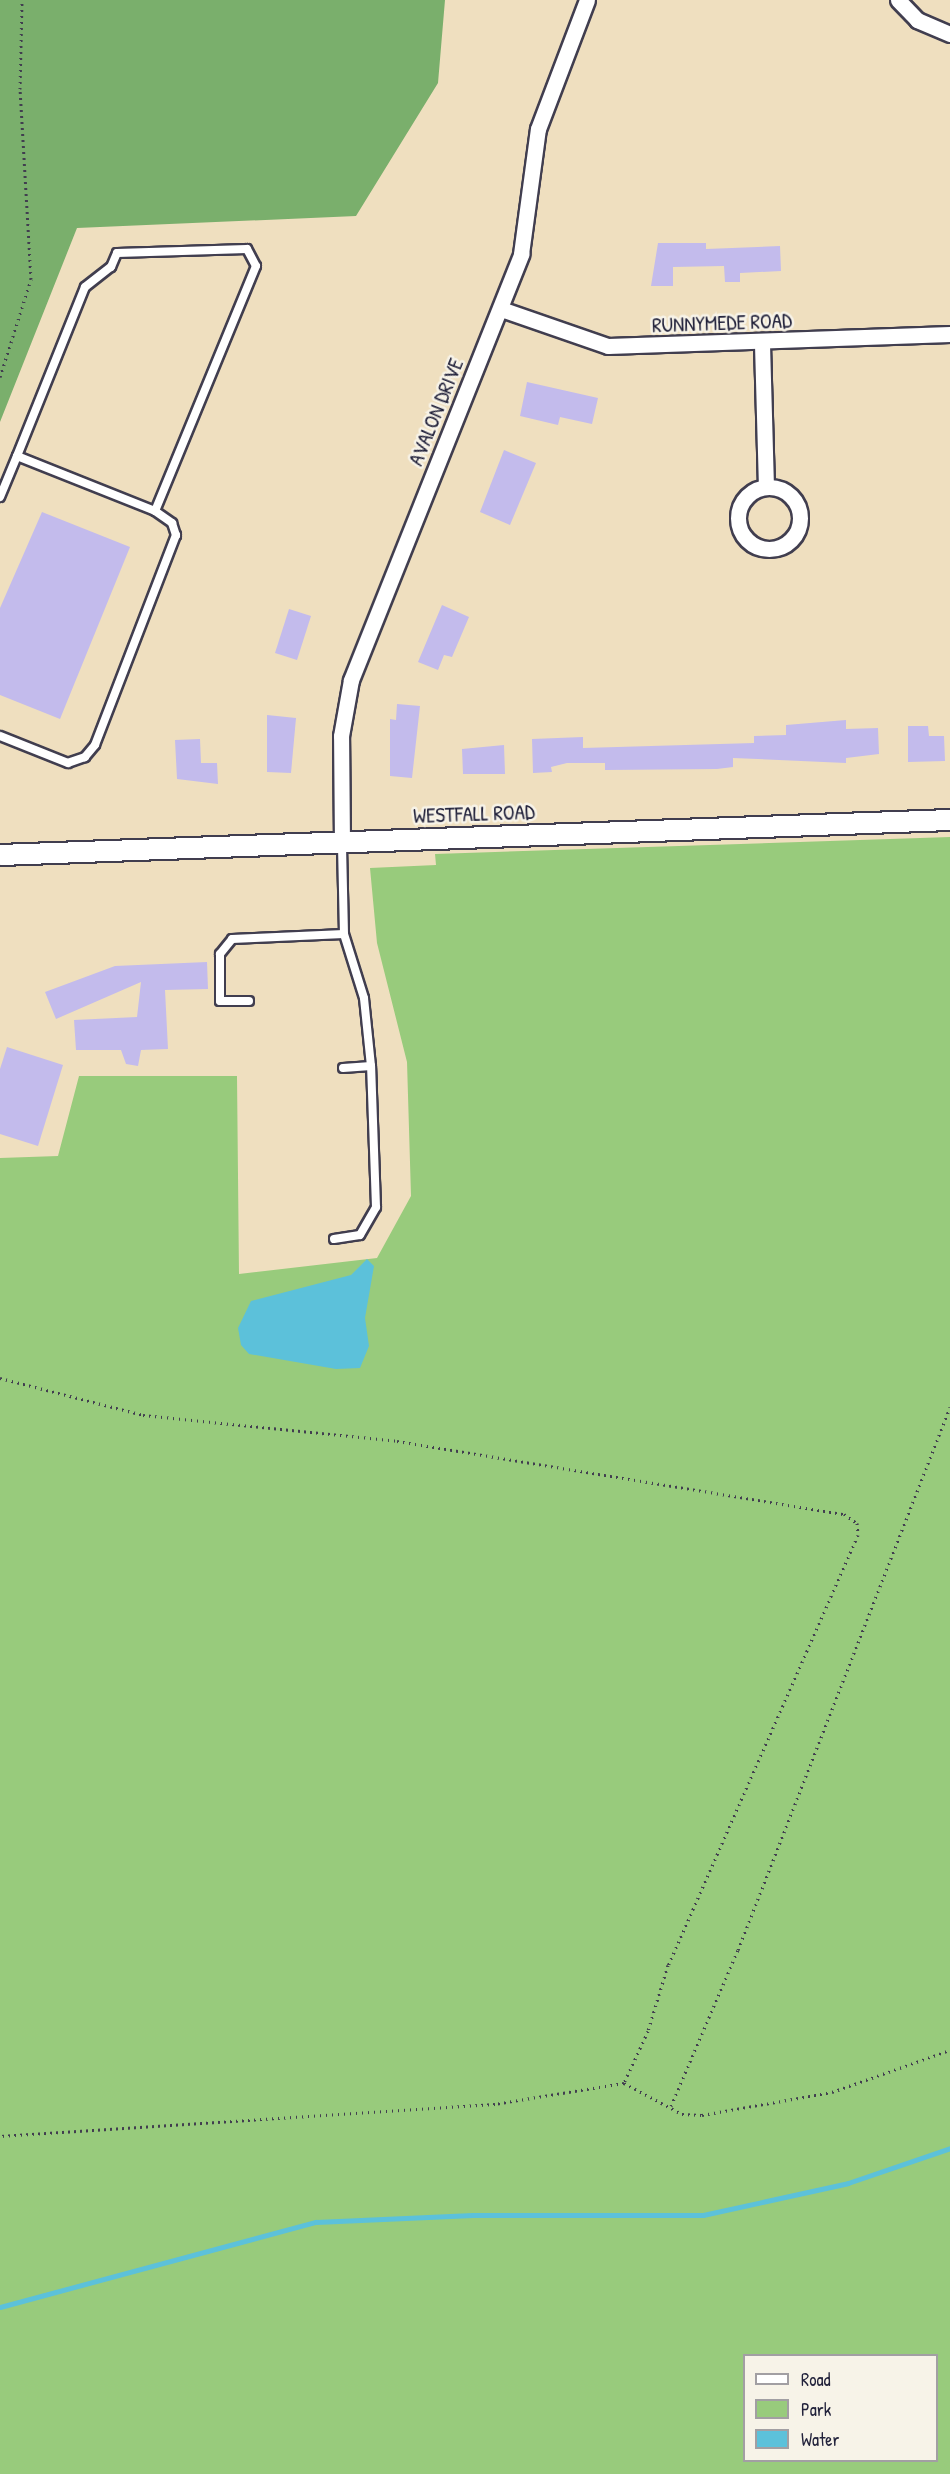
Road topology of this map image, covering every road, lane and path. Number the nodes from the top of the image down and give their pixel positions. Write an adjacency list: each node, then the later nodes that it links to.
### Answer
1 (22, 0): 8 (path)
2 (587, 0): 5 (street, AVALON DRIVE)
3 (898, 0): 4 (street)
4 (950, 34)
5 (501, 309): 7 (street, RUNNYMEDE ROAD); 15 (street, AVALON DRIVE)
6 (950, 334): 7 (street, RUNNYMEDE ROAD)
7 (762, 344): 10 (street)
8 (0, 377)
9 (17, 456): 11 (lane); 12 (lane); 12 (lane)
10 (766, 486): 10 (street)
11 (0, 497)
12 (156, 511): 13 (lane)
13 (0, 736)
14 (950, 820): 15 (street, WESTFALL ROAD)
15 (342, 843): 16 (street, WESTFALL ROAD); 17 (lane)
16 (0, 855)
17 (344, 934): 18 (lane); 19 (lane)
18 (249, 1001)
19 (371, 1066): 20 (lane); 21 (lane)
20 (343, 1068)
21 (334, 1239)
22 (0, 1378): 25 (path)
23 (950, 1407): 26 (path)
24 (950, 2050): 26 (path)
25 (624, 2083): 26 (path); 27 (path)
26 (671, 2106)
27 (0, 2136)

